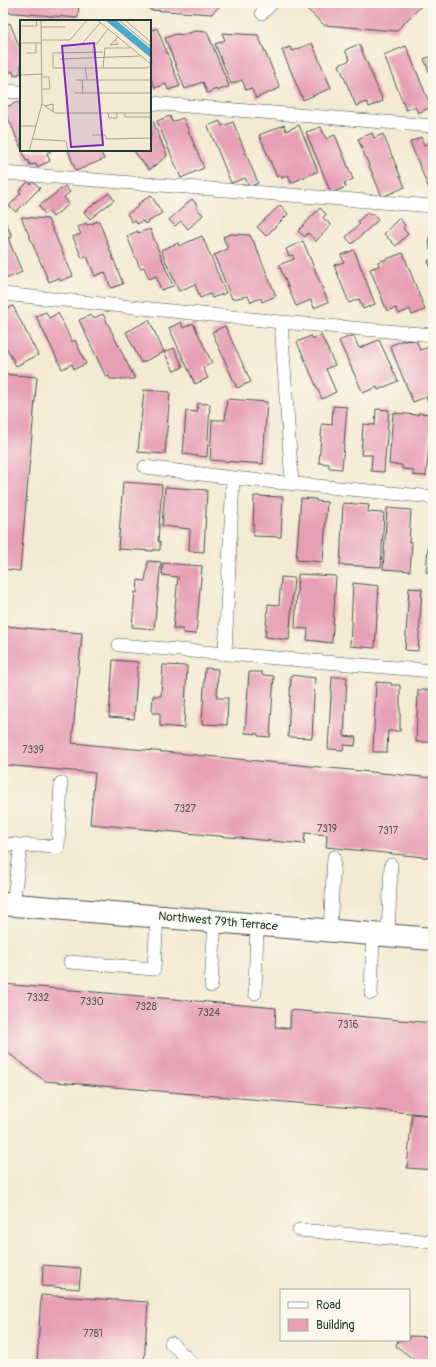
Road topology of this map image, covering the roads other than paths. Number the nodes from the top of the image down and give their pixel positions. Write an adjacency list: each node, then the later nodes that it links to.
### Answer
1 (272, 3): 2 (lane)
2 (262, 13)
3 (3, 91): 4 (lane)
4 (20, 92)
5 (151, 103): 6 (lane)
6 (433, 126)
7 (3, 173): 8 (lane)
8 (433, 206)
9 (3, 294): 10 (lane)
10 (281, 322): 11 (lane); 14 (lane)
11 (433, 335)
12 (144, 467): 13 (lane)
13 (233, 478): 14 (lane); 17 (lane)
14 (292, 484): 15 (lane)
15 (433, 496)
16 (119, 645): 17 (lane)
17 (225, 653): 18 (lane)
18 (433, 671)
19 (61, 783): 21 (lane)
20 (3, 844): 21 (lane)
21 (21, 845): 24 (lane)
22 (334, 857): 28 (lane)
23 (391, 865): 29 (lane)
24 (8, 904): 25 (street, Northwest 79th Terrace)
25 (157, 916): 26 (street, Northwest 79th Terrace); 31 (lane)
26 (215, 921): 27 (street, Northwest 79th Terrace); 32 (lane)
27 (257, 925): 28 (street, Northwest 79th Terrace); 33 (lane)
28 (330, 931): 29 (street, Northwest 79th Terrace)
29 (380, 935): 30 (street, Northwest 79th Terrace); 34 (lane)
30 (433, 939)
31 (70, 962)
32 (211, 986)
33 (255, 993)
34 (371, 993)
35 (299, 1230): 36 (lane)
36 (433, 1242)
37 (171, 1343): 38 (lane)
38 (193, 1364)

